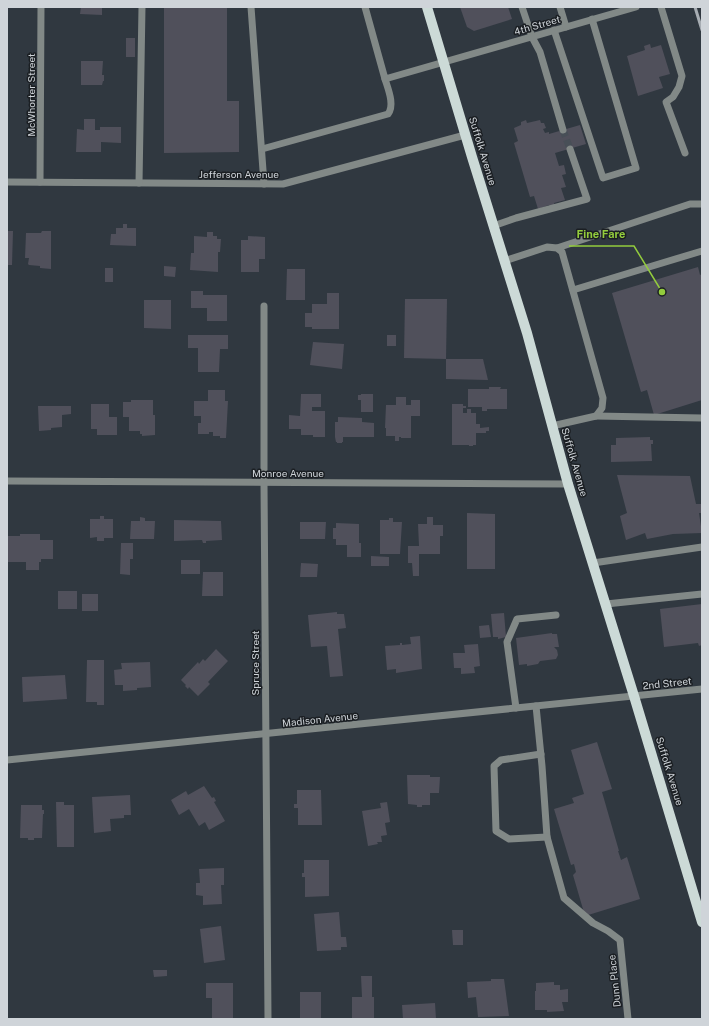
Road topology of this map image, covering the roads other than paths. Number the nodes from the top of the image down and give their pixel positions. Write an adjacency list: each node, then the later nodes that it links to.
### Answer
1 (41, 7): 22 (street, McWhorter Street)
2 (142, 7): 23 (street)
3 (250, 7): 18 (street)
4 (366, 7): 15 (street)
5 (427, 7): 14 (main road, Suffolk Avenue)
6 (522, 7): 13 (street)
7 (560, 7): 11 (street)
8 (636, 7): 10 (street, 4th Street)
9 (661, 7): 20 (street)
10 (592, 20): 11 (street, 4th Street); 12 (street)
11 (566, 27): 12 (street, 4th Street)
12 (554, 30): 13 (street, 4th Street)
13 (532, 37): 14 (street, 4th Street); 16 (street)
14 (443, 62): 15 (street, 4th Street); 17 (main road, Suffolk Avenue)
15 (385, 79): 18 (street)
16 (563, 130)
17 (465, 135): 24 (street, Jefferson Avenue); 26 (main road, Suffolk Avenue)
18 (262, 149): 24 (street)
19 (570, 149): 26 (street)
20 (684, 153)
21 (7, 182): 22 (street, Jefferson Avenue)
22 (40, 182): 23 (street, Jefferson Avenue)
23 (139, 183): 24 (street, Jefferson Avenue)
24 (264, 184)
25 (702, 204): 27 (street)
26 (493, 226): 29 (main road, Suffolk Avenue)
27 (557, 248): 29 (street); 30 (street)
28 (702, 251): 30 (street)
29 (504, 261): 34 (main road, Suffolk Avenue)
30 (573, 290): 32 (street)
31 (264, 306): 36 (street, Spruce Street)
32 (596, 416): 33 (street); 34 (street)
33 (702, 418)
34 (552, 426): 37 (main road, Suffolk Avenue)
35 (7, 481): 36 (street, Monroe Avenue)
36 (264, 483): 37 (street, Monroe Avenue); 47 (street, Spruce Street)
37 (568, 484): 39 (main road, Suffolk Avenue)
38 (702, 547): 39 (street)
39 (593, 563): 41 (main road, Suffolk Avenue)
40 (702, 594): 41 (street)
41 (606, 604): 44 (main road, Suffolk Avenue)
42 (556, 615): 46 (street)
43 (702, 689): 44 (street, 2nd Street)
44 (634, 696): 45 (street, Madison Avenue); 51 (main road, Suffolk Avenue)
45 (536, 706): 46 (street, Madison Avenue); 48 (street)
46 (516, 708): 47 (street, Madison Avenue)
47 (266, 734): 49 (street, Madison Avenue); 52 (street, Spruce Street)
48 (541, 754): 50 (street); 50 (street)
49 (7, 760)
50 (547, 837): 53 (street, Dunn Place)
51 (702, 922)
52 (268, 1019)
53 (628, 1019)

